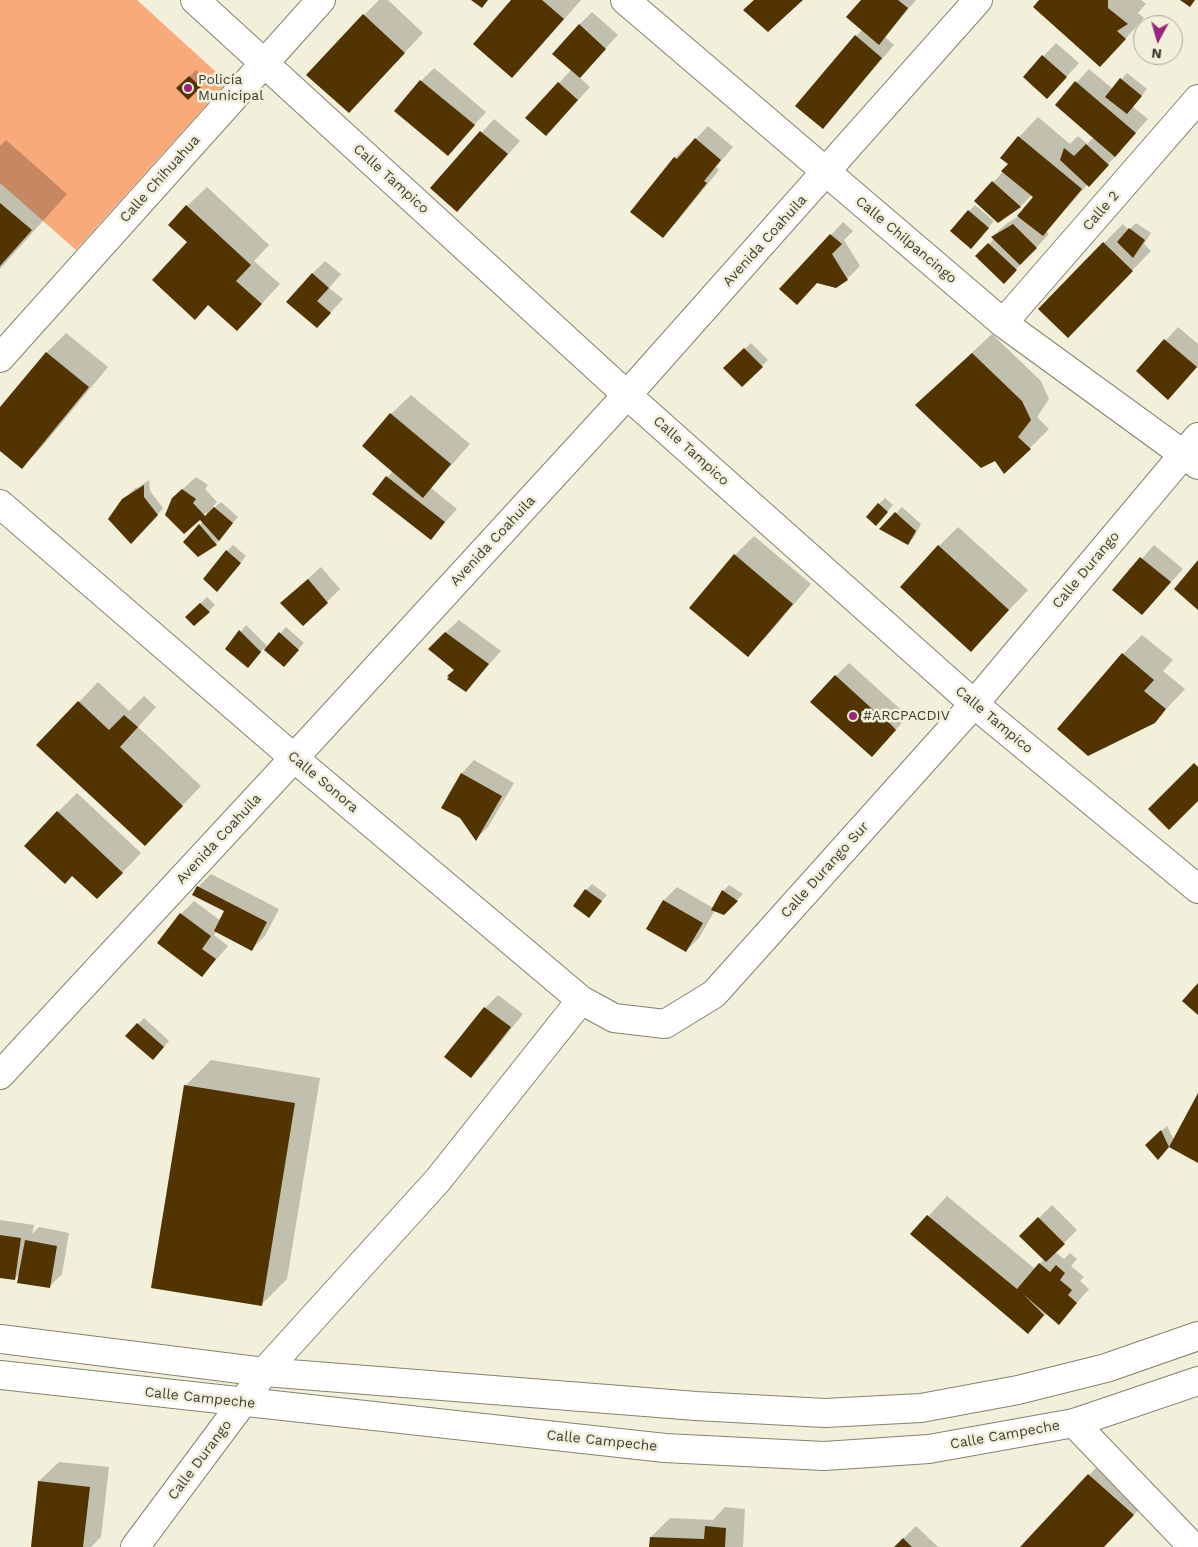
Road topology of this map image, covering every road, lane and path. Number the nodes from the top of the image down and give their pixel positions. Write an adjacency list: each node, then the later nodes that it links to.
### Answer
1 (195, 0): 5 (street, Calle Tampico)
2 (321, 0): 5 (street, Calle Chihuahua)
3 (978, 0): 7 (street, Avenida Coahuila)
4 (642, 5): 7 (street, Calle Chilpancingo)
5 (264, 62): 9 (street, Calle Chihuahua); 10 (street, Calle Tampico)
6 (1198, 99): 8 (street, Calle 2)
7 (826, 172): 8 (street, Calle Chilpancingo); 10 (street, Avenida Coahuila)
8 (1003, 324): 11 (street, Calle Chilpancingo)
9 (0, 358)
10 (627, 395): 13 (street, Calle Tampico); 14 (street, Avenida Coahuila)
11 (1193, 452): 13 (street, Calle Durango)
12 (0, 504): 14 (street, Calle Sonora)
13 (974, 704): 15 (street, Calle Tampico); 17 (street, Calle Durango Sur)
14 (294, 758): 16 (street, Calle Sonora); 18 (street, Avenida Coahuila)
15 (1198, 890)
16 (582, 1000): 17 (street, Calle Sonora); 21 (street, Calle Durango)
17 (665, 1024)
18 (0, 1075)
19 (1198, 1336): 21 (street)
20 (0, 1339): 21 (street)
21 (264, 1372): 24 (street, Calle Durango)
22 (0, 1375): 24 (street, Calle Campeche)
23 (1198, 1381): 25 (street, Calle Campeche)
24 (244, 1402): 25 (street, Calle Campeche); 26 (street, Calle Durango)
25 (1074, 1423): 27 (street)
26 (135, 1547)
27 (1193, 1547)

